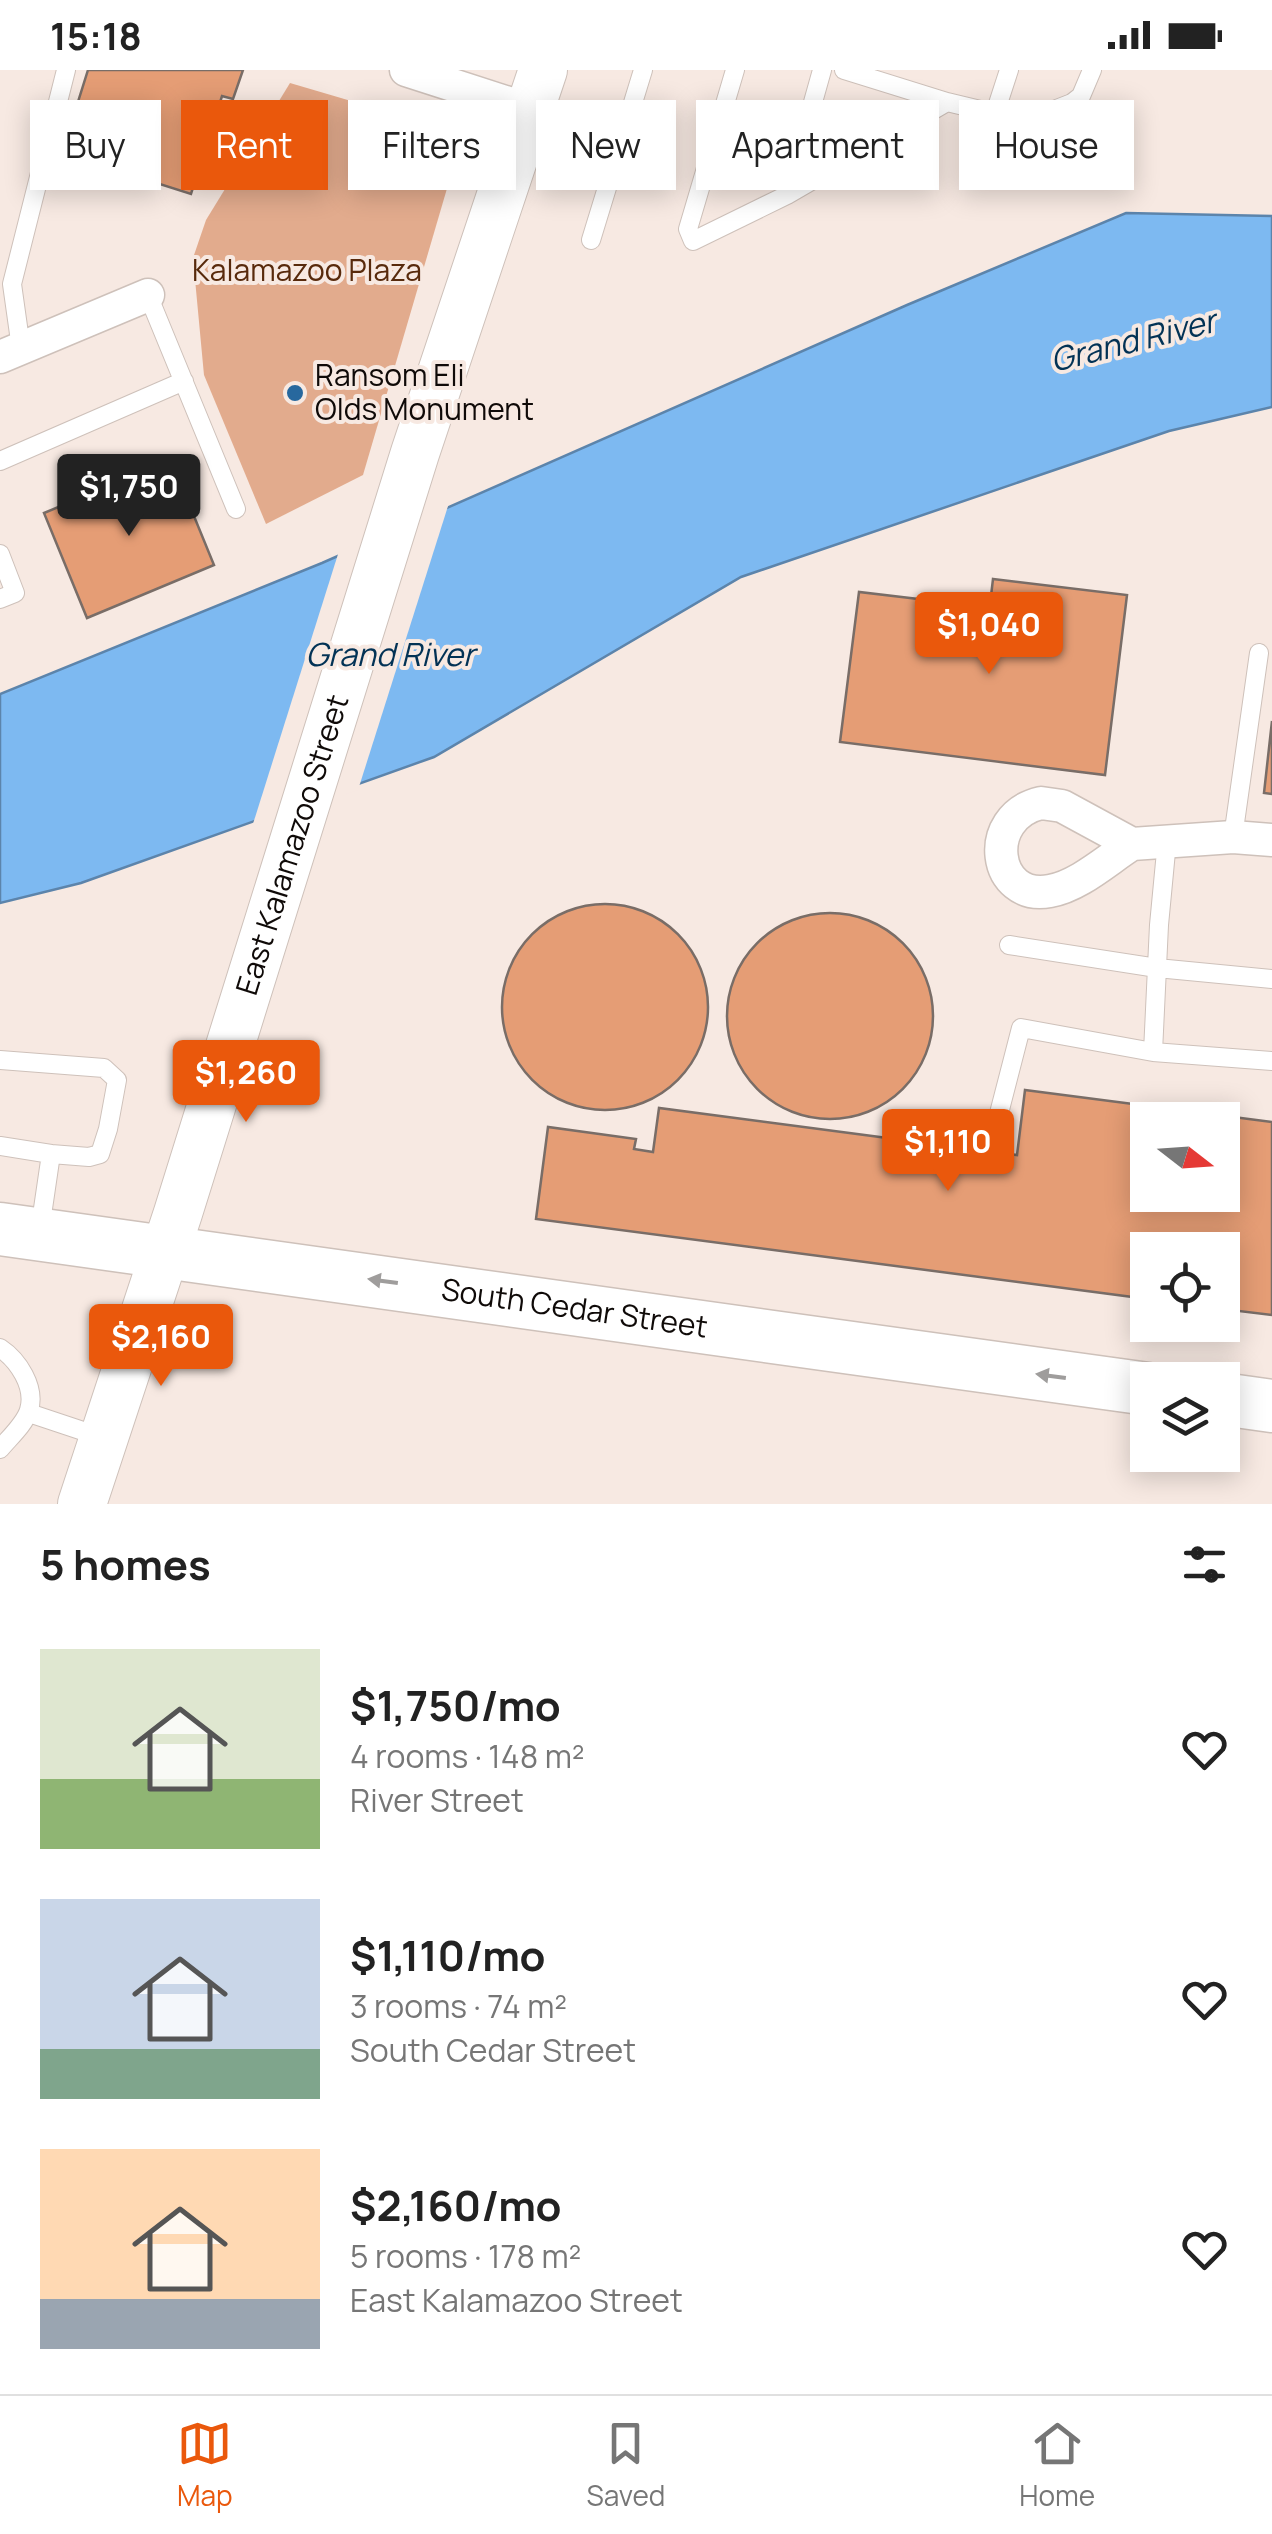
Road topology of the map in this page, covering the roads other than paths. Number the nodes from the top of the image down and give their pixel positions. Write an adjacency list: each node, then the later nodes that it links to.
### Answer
1 (66, 70): 17 (lane)
2 (406, 70): 9 (street)
3 (644, 70): 15 (lane)
4 (735, 70): 14 (lane)
5 (822, 70): 14 (lane)
6 (844, 70): 12 (lane)
7 (1009, 70): 10 (lane)
8 (1092, 70): 11 (lane)
9 (536, 90): 38 (street, East Kalamazoo Street)
10 (1000, 100)
11 (1075, 100)
12 (946, 102): 13 (lane); 14 (lane)
13 (959, 105)
14 (787, 195)
15 (591, 240)
16 (148, 294): 17 (street); 18 (lane)
17 (11, 353)
18 (184, 381): 19 (lane); 20 (lane)
19 (0, 461)
20 (236, 509)
21 (0, 554): 22 (lane)
22 (0, 599)
23 (1258, 654): 24 (lane)
24 (1233, 838): 25 (street); 26 (street)
25 (1272, 840)
26 (1167, 842): 27 (street); 29 (lane)
27 (1132, 844)
28 (1009, 944): 29 (lane)
29 (1158, 968): 30 (lane); 31 (lane)
30 (1272, 979)
31 (1153, 1052): 33 (lane); 34 (lane)
32 (0, 1060): 36 (lane)
33 (1272, 1061)
34 (997, 1121)
35 (0, 1146): 36 (lane)
36 (52, 1154): 37 (lane)
37 (20, 1232): 38 (main road, South Cedar Street)
38 (165, 1250): 40 (main road, South Cedar Street, one-way to 38); 44 (street, East Kalamazoo Street)
39 (0, 1348): 43 (lane)
40 (1130, 1387)
41 (1240, 1402): 42 (main road)
42 (1272, 1406)
43 (29, 1413): 44 (lane); 45 (lane)
44 (104, 1438): 46 (street, East Kalamazoo Street)
45 (0, 1449)
46 (82, 1504)

